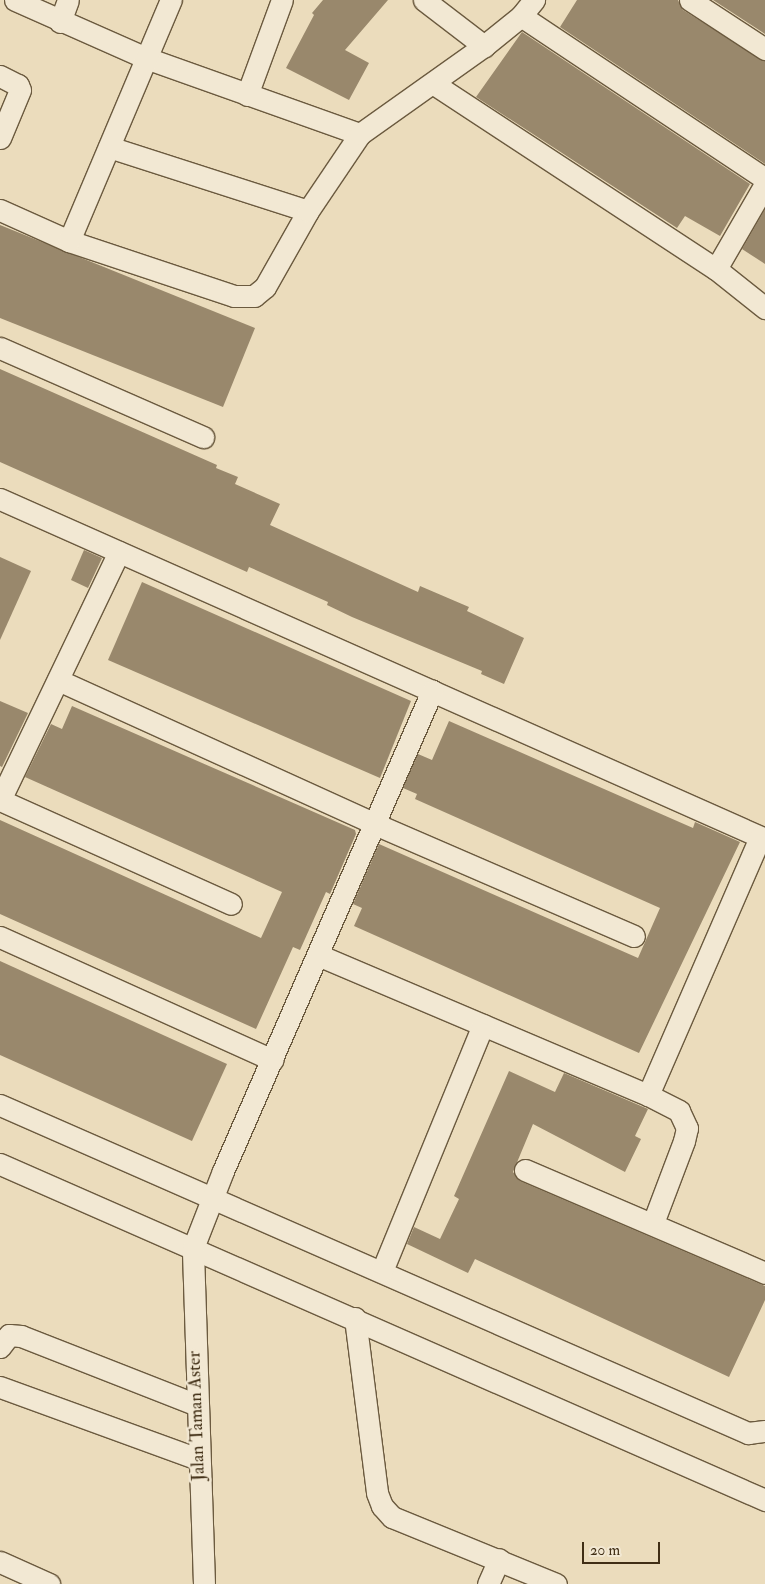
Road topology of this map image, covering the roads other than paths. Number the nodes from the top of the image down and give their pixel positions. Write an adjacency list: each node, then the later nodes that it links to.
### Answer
1 (15, 0): 8 (street)
2 (68, 0): 8 (street)
3 (171, 0): 11 (street)
4 (282, 0): 14 (street)
5 (424, 0): 9 (street)
6 (690, 0): 10 (street)
7 (528, 8): 9 (street); 18 (street)
8 (60, 22): 11 (street)
9 (484, 46): 13 (street)
10 (765, 49)
11 (146, 58): 14 (street); 17 (street)
12 (0, 76): 16 (street)
13 (434, 84): 15 (street); 23 (street)
14 (247, 95): 15 (street)
15 (360, 134): 21 (street)
16 (0, 138)
17 (109, 146): 21 (street); 22 (street)
18 (765, 180)
19 (765, 184): 23 (street)
20 (0, 210): 22 (street)
21 (308, 211): 22 (street)
22 (69, 241)
23 (716, 269): 24 (street)
24 (765, 308)
25 (0, 348): 26 (street)
26 (203, 437)
27 (0, 499): 28 (street)
28 (119, 552): 29 (street); 30 (street)
29 (58, 680): 31 (street); 32 (street)
30 (432, 691): 32 (street); 33 (street)
31 (0, 800): 34 (street)
32 (375, 824): 35 (street); 37 (street)
33 (763, 838): 40 (street)
34 (230, 904)
35 (634, 936)
36 (0, 937): 39 (street)
37 (318, 955): 38 (street); 39 (street)
38 (483, 1025): 40 (street); 47 (street)
39 (272, 1060): 44 (street)
40 (648, 1094): 45 (street)
41 (0, 1105): 44 (street)
42 (0, 1164): 46 (street)
43 (525, 1170): 45 (street)
44 (212, 1200): 46 (street); 47 (street)
45 (653, 1223): 48 (street)
46 (192, 1248): 49 (street); 52 (street, Jalan Taman Aster)
47 (382, 1272): 53 (street)
48 (765, 1273)
49 (354, 1318): 55 (street); 56 (street)
50 (0, 1347): 52 (street)
51 (0, 1387): 54 (street)
52 (196, 1405): 54 (street, Jalan Taman Aster)
53 (765, 1431)
54 (198, 1459): 59 (street, Jalan Taman Aster)
55 (765, 1500)
56 (499, 1559): 60 (street); 61 (street)
57 (0, 1562): 58 (street)
58 (49, 1584)
59 (204, 1584)
60 (488, 1584)
61 (556, 1584)

